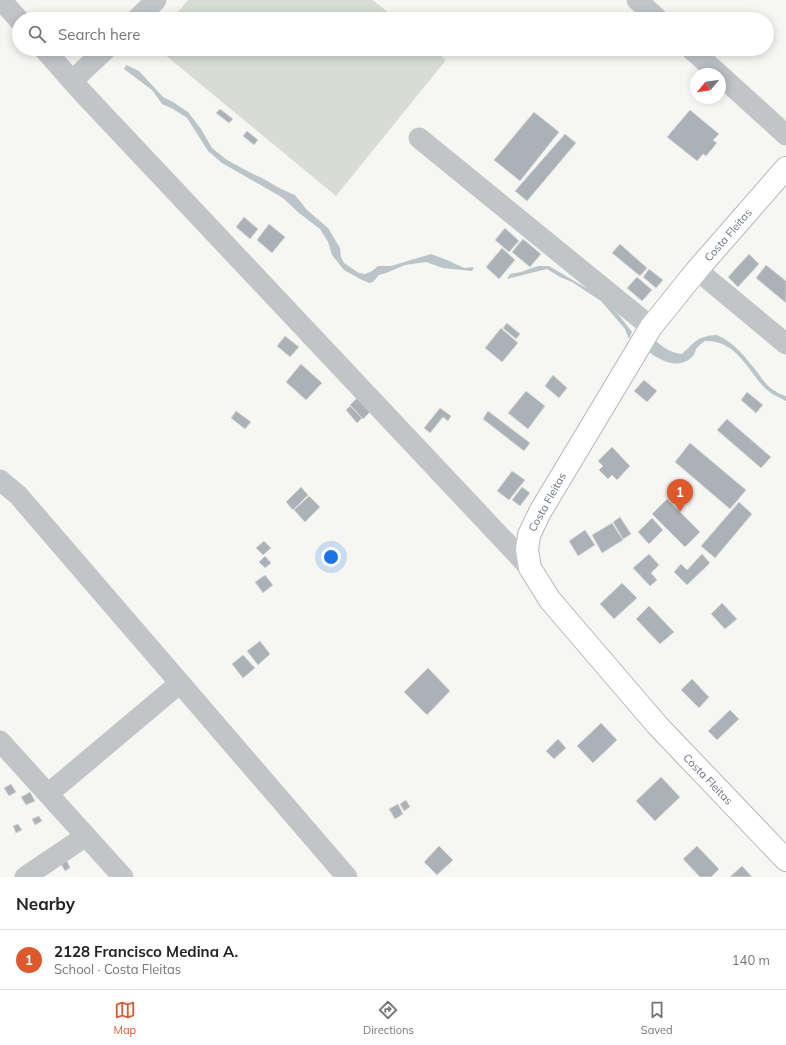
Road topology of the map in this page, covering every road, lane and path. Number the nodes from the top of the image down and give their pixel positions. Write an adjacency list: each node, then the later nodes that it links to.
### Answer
1 (1, 0): 4 (street)
2 (156, 0): 5 (street)
3 (638, 0): 6 (street)
4 (12, 12)
5 (144, 12)
6 (651, 12)
7 (50, 56): 11 (street)
8 (99, 56): 11 (street)
9 (699, 56): 10 (street)
10 (711, 68)
11 (72, 81): 20 (street)
12 (726, 81): 13 (street)
13 (786, 135)
14 (419, 138): 17 (street)
15 (786, 168): 16 (main road, Costa Fleitas)
16 (697, 270): 17 (main road, Costa Fleitas); 18 (street)
17 (651, 327): 20 (main road, Costa Fleitas)
18 (786, 344)
19 (0, 480): 21 (street)
20 (530, 568): 25 (main road, Costa Fleitas)
21 (180, 682): 23 (street); 28 (street)
22 (4, 752): 23 (street)
23 (48, 794): 24 (street)
24 (86, 836): 26 (street); 27 (street)
25 (786, 860)
26 (25, 877)
27 (123, 877)
28 (347, 877)

